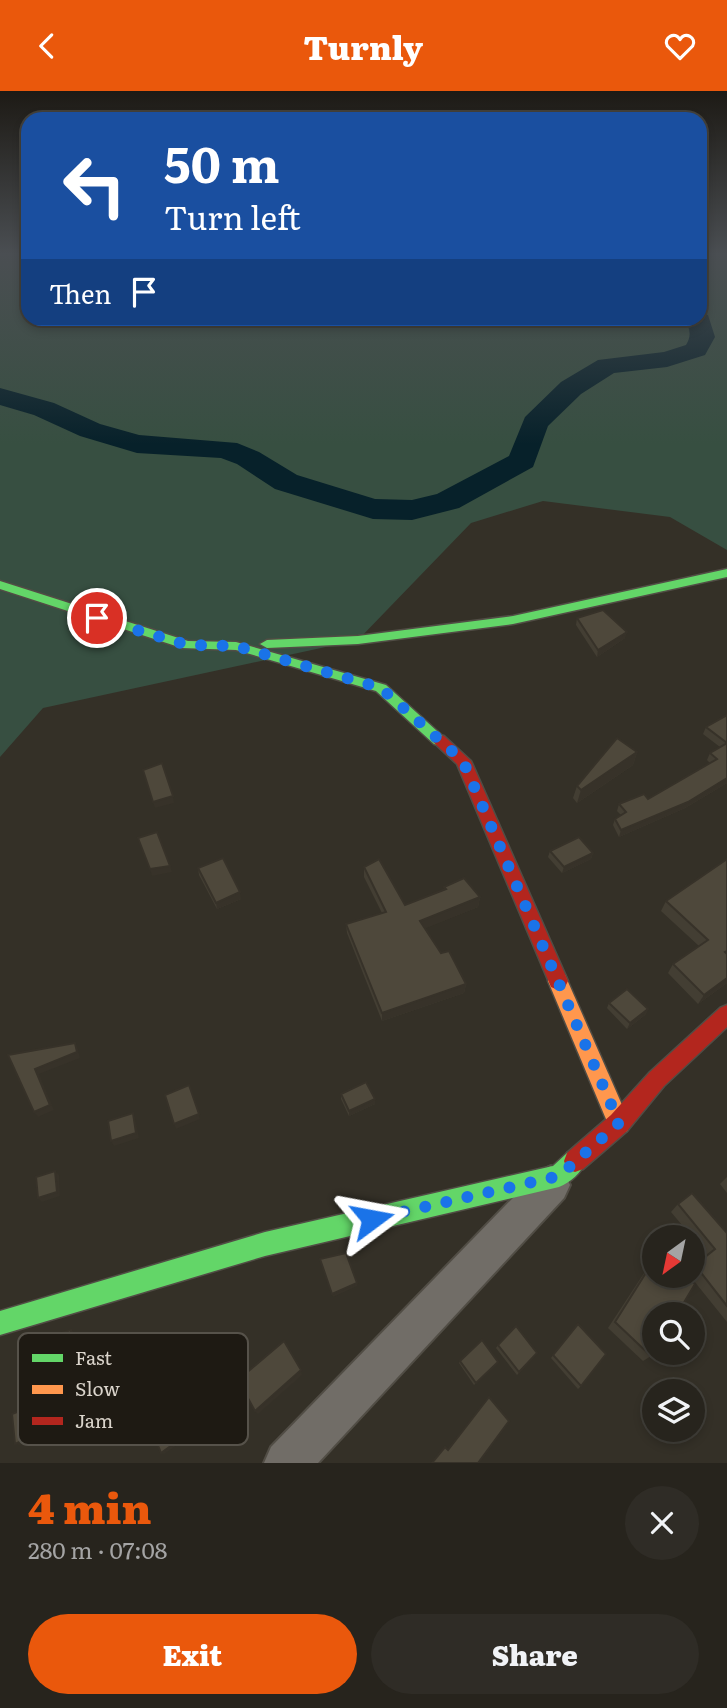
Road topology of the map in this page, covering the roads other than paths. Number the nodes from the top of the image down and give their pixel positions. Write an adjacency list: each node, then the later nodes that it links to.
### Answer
1 (727, 573): 3 (street)
2 (0, 585): 3 (street)
3 (236, 646): 5 (street)
4 (727, 1014): 5 (street)
5 (619, 1123): 6 (street)
6 (559, 1176): 7 (street); 8 (street)
7 (0, 1323)
8 (287, 1463)

